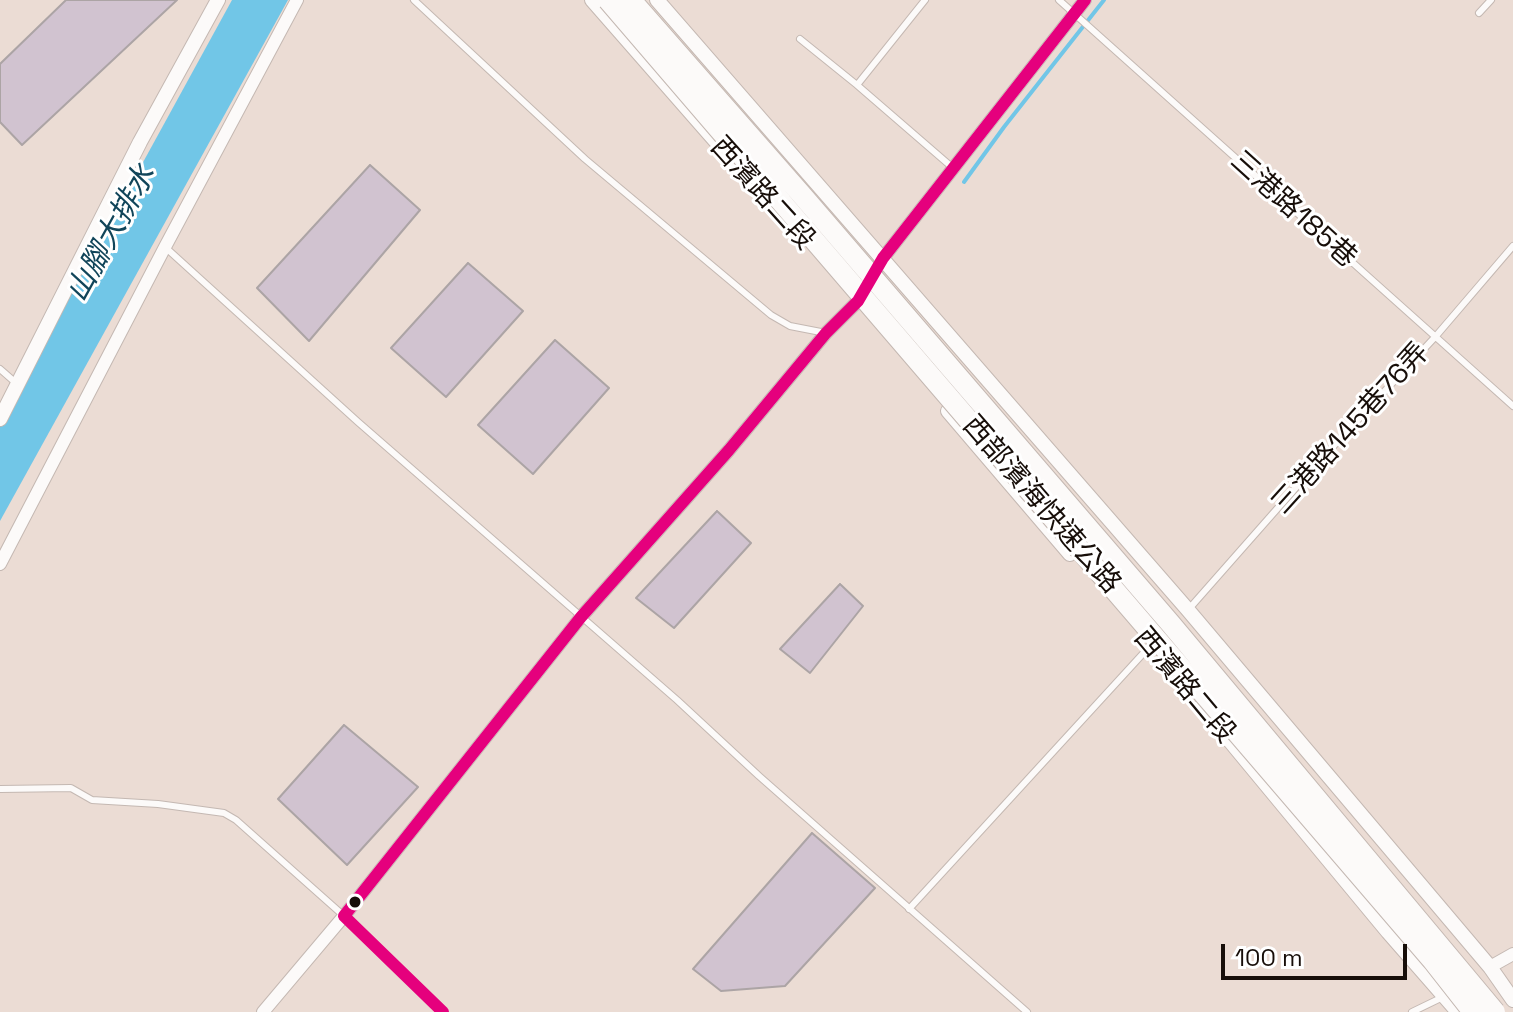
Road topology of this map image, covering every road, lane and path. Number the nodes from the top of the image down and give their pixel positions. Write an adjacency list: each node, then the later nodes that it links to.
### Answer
1 (218, 0): 24 (street)
2 (297, 0): 18 (street)
3 (414, 0): 21 (lane)
4 (592, 0): 20 (street, 西濱路二段)
5 (608, 0): 43 (highway, 西部濱海快速公路, bridge)
6 (631, 0): 44 (highway, 西部濱海快速公路, bridge)
7 (657, 0): 19 (street, 西濱路二段)
8 (925, 0): 15 (lane)
9 (1059, 0): 12 (lane, 三港路185巷)
10 (1085, 0): 12 (street)
11 (1491, 0): 13 (lane)
12 (1075, 13): 16 (street); 22 (lane, 三港路185巷)
13 (1479, 13)
14 (800, 39): 15 (lane)
15 (857, 85): 16 (lane)
16 (954, 168): 19 (street)
17 (1513, 246): 22 (lane, 三港路145巷76弄)
18 (165, 247): 27 (street); 29 (lane)
19 (883, 258): 20 (street); 28 (street, 西濱路二段)
20 (858, 301): 21 (street); 30 (street, 西濱路二段)
21 (826, 333): 29 (street)
22 (1436, 336): 25 (lane, 三港路185巷); 28 (lane, 三港路145巷76弄)
23 (0, 369): 24 (lane)
24 (19, 385): 26 (street)
25 (1513, 406)
26 (0, 419)
27 (0, 564)
28 (1188, 610): 30 (street); 35 (street, 西濱路二段)
29 (581, 617): 32 (lane); 33 (street)
30 (1150, 646): 32 (lane); 36 (street, 西濱路二段)
31 (0, 789): 33 (lane)
32 (909, 909): 40 (lane)
33 (344, 916): 38 (street); 39 (lane)
34 (1513, 954): 35 (street)
35 (1490, 967): 36 (lane); 37 (street, 西濱路二段)
36 (1445, 997): 41 (lane); 42 (street, 西濱路二段)
37 (1513, 1000)
38 (263, 1012)
39 (443, 1012)
40 (1027, 1012)
41 (1412, 1012)
42 (1458, 1012)
43 (1473, 1012)
44 (1495, 1012)

